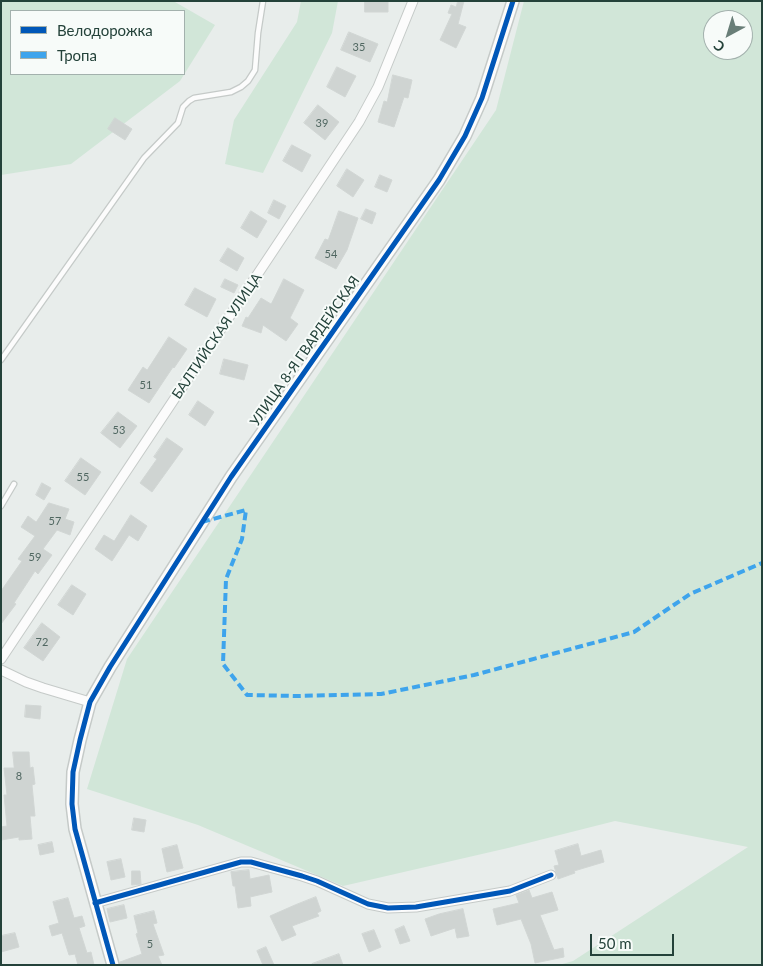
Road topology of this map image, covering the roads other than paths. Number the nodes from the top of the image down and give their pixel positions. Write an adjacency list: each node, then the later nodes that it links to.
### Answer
1 (263, 1): 4 (lane)
2 (413, 1): 7 (street, БАЛТИЙСКАЯ УЛИЦА)
3 (513, 1): 9 (street, УЛИЦА 8-Я ГВАРДЕЙСКАЯ)
4 (1, 360)
5 (14, 484): 6 (lane)
6 (1, 506)
7 (1, 659)
8 (1, 670): 9 (street)
9 (90, 702): 11 (street, УЛИЦА 8-Я ГВАРДЕЙСКАЯ)
10 (551, 875): 11 (street)
11 (95, 903): 12 (street, УЛИЦА 8-Я ГВАРДЕЙСКАЯ)
12 (113, 965)

